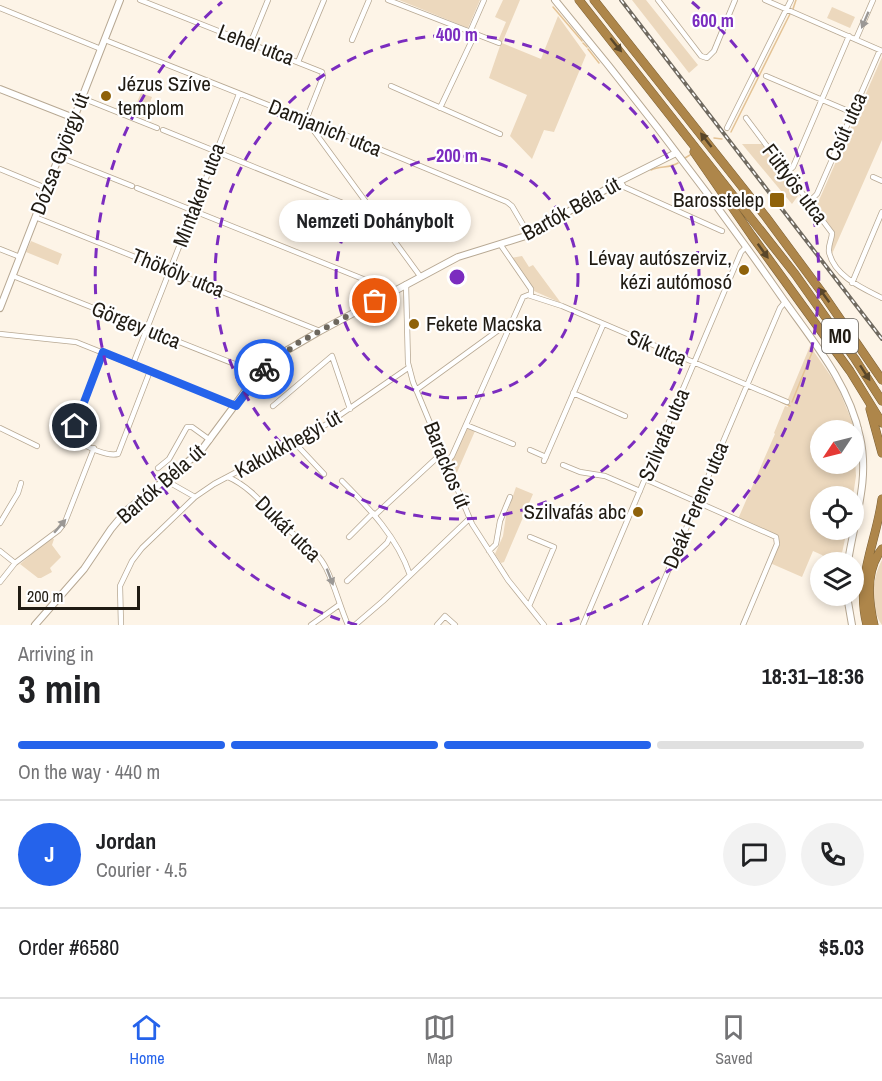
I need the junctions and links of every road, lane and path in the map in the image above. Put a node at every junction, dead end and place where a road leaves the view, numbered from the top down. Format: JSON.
{"nodes":[{"id":1,"x":120,"y":0,"type":"edge"},
{"id":2,"x":140,"y":0,"type":"edge"},
{"id":3,"x":268,"y":0,"type":"edge"},
{"id":4,"x":324,"y":0,"type":"edge"},
{"id":5,"x":369,"y":0,"type":"edge"},
{"id":6,"x":388,"y":0,"type":"edge"},
{"id":7,"x":484,"y":0,"type":"edge"},
{"id":8,"x":555,"y":0,"type":"edge"},
{"id":9,"x":579,"y":0,"type":"edge"},
{"id":10,"x":594,"y":0,"type":"edge"},
{"id":11,"x":658,"y":0,"type":"edge"},
{"id":12,"x":735,"y":0,"type":"edge"},
{"id":13,"x":765,"y":0,"type":"edge"},
{"id":14,"x":791,"y":0,"type":"edge"},
{"id":15,"x":873,"y":0,"type":"edge"},
{"id":16,"x":0,"y":8,"type":"edge"},
{"id":17,"x":788,"y":10,"type":"junction"},
{"id":18,"x":472,"y":33,"type":"junction"},
{"id":19,"x":849,"y":36,"type":"junction"},
{"id":20,"x":856,"y":39,"type":"junction"},
{"id":21,"x":105,"y":40,"type":"junction"},
{"id":22,"x":352,"y":40,"type":"dead end"},
{"id":23,"x":499,"y":43,"type":"dead end"},
{"id":24,"x":250,"y":44,"type":"junction"},
{"id":25,"x":101,"y":49,"type":"junction"},
{"id":26,"x":881,"y":50,"type":"edge"},
{"id":27,"x":298,"y":62,"type":"junction"},
{"id":28,"x":766,"y":76,"type":"dead end"},
{"id":29,"x":391,"y":86,"type":"dead end"},
{"id":30,"x":0,"y":89,"type":"edge"},
{"id":31,"x":239,"y":94,"type":"junction"},
{"id":32,"x":82,"y":98,"type":"junction"},
{"id":33,"x":822,"y":100,"type":"junction"},
{"id":34,"x":440,"y":108,"type":"junction"},
{"id":35,"x":853,"y":113,"type":"junction"},
{"id":36,"x":671,"y":115,"type":"junction"},
{"id":37,"x":74,"y":118,"type":"junction"},
{"id":38,"x":746,"y":118,"type":"dead end"},
{"id":39,"x":306,"y":120,"type":"junction"},
{"id":40,"x":157,"y":128,"type":"dead end"},
{"id":41,"x":728,"y":128,"type":"dead end"},
{"id":42,"x":163,"y":130,"type":"dead end"},
{"id":43,"x":500,"y":134,"type":"dead end"},
{"id":44,"x":216,"y":152,"type":"junction"},
{"id":45,"x":676,"y":153,"type":"junction"},
{"id":46,"x":58,"y":157,"type":"junction"},
{"id":47,"x":0,"y":169,"type":"edge"},
{"id":48,"x":787,"y":173,"type":"junction"},
{"id":49,"x":873,"y":177,"type":"dead end"},
{"id":50,"x":620,"y":181,"type":"junction"},
{"id":51,"x":882,"y":181,"type":"edge"},
{"id":52,"x":46,"y":188,"type":"junction"},
{"id":53,"x":809,"y":202,"type":"junction"},
{"id":54,"x":193,"y":211,"type":"junction"},
{"id":55,"x":882,"y":212,"type":"edge"},
{"id":56,"x":375,"y":216,"type":"junction"},
{"id":57,"x":35,"y":217,"type":"junction"},
{"id":58,"x":722,"y":231,"type":"dead end"},
{"id":59,"x":529,"y":235,"type":"junction"},
{"id":60,"x":500,"y":244,"type":"junction"},
{"id":61,"x":746,"y":247,"type":"junction"},
{"id":62,"x":0,"y":249,"type":"edge"},
{"id":63,"x":20,"y":257,"type":"junction"},
{"id":64,"x":170,"y":269,"type":"junction"},
{"id":65,"x":13,"y":276,"type":"junction"},
{"id":66,"x":420,"y":276,"type":"junction"},
{"id":67,"x":852,"y":283,"type":"junction"},
{"id":68,"x":406,"y":284,"type":"junction"},
{"id":69,"x":393,"y":291,"type":"junction"},
{"id":70,"x":528,"y":296,"type":"junction"},
{"id":71,"x":882,"y":298,"type":"edge"},
{"id":72,"x":785,"y":302,"type":"junction"},
{"id":73,"x":0,"y":308,"type":"edge"},
{"id":74,"x":513,"y":319,"type":"junction"},
{"id":75,"x":603,"y":325,"type":"junction"},
{"id":76,"x":147,"y":329,"type":"junction"},
{"id":77,"x":320,"y":331,"type":"junction"},
{"id":78,"x":0,"y":334,"type":"edge"},
{"id":79,"x":103,"y":352,"type":"junction"},
{"id":80,"x":133,"y":364,"type":"junction"},
{"id":81,"x":694,"y":364,"type":"junction"},
{"id":82,"x":408,"y":368,"type":"junction"},
{"id":83,"x":850,"y":370,"type":"junction"},
{"id":84,"x":150,"y":371,"type":"junction"},
{"id":85,"x":260,"y":374,"type":"junction"},
{"id":86,"x":882,"y":379,"type":"edge"},
{"id":87,"x":747,"y":385,"type":"junction"},
{"id":88,"x":416,"y":390,"type":"junction"},
{"id":89,"x":573,"y":393,"type":"junction"},
{"id":90,"x":882,"y":401,"type":"edge"},
{"id":91,"x":787,"y":402,"type":"dead end"},
{"id":92,"x":236,"y":406,"type":"junction"},
{"id":93,"x":273,"y":406,"type":"dead end"},
{"id":94,"x":350,"y":409,"type":"junction"},
{"id":95,"x":625,"y":416,"type":"dead end"},
{"id":96,"x":856,"y":420,"type":"edge"},
{"id":97,"x":882,"y":423,"type":"edge"},
{"id":98,"x":466,"y":425,"type":"junction"},
{"id":99,"x":0,"y":428,"type":"edge"},
{"id":100,"x":210,"y":440,"type":"junction"},
{"id":101,"x":294,"y":442,"type":"junction"},
{"id":102,"x":513,"y":444,"type":"dead end"},
{"id":103,"x":37,"y":446,"type":"dead end"},
{"id":104,"x":94,"y":448,"type":"junction"},
{"id":105,"x":530,"y":450,"type":"dead end"},
{"id":106,"x":442,"y":453,"type":"junction"},
{"id":107,"x":882,"y":453,"type":"edge"},
{"id":108,"x":446,"y":462,"type":"junction"},
{"id":109,"x":562,"y":465,"type":"dead end"},
{"id":110,"x":158,"y":468,"type":"dead end"},
{"id":111,"x":324,"y":474,"type":"dead end"},
{"id":112,"x":863,"y":474,"type":"edge"},
{"id":113,"x":228,"y":477,"type":"junction"},
{"id":114,"x":645,"y":479,"type":"junction"},
{"id":115,"x":165,"y":480,"type":"junction"},
{"id":116,"x":342,"y":481,"type":"dead end"},
{"id":117,"x":21,"y":483,"type":"dead end"},
{"id":118,"x":640,"y":491,"type":"junction"},
{"id":119,"x":195,"y":497,"type":"junction"},
{"id":120,"x":510,"y":498,"type":"dead end"},
{"id":121,"x":882,"y":499,"type":"edge"},
{"id":122,"x":698,"y":502,"type":"junction"},
{"id":123,"x":374,"y":514,"type":"junction"},
{"id":124,"x":469,"y":519,"type":"junction"},
{"id":125,"x":0,"y":523,"type":"edge"},
{"id":126,"x":349,"y":537,"type":"dead end"},
{"id":127,"x":390,"y":537,"type":"junction"},
{"id":128,"x":530,"y":537,"type":"dead end"},
{"id":129,"x":882,"y":549,"type":"edge"},
{"id":130,"x":0,"y":551,"type":"edge"},
{"id":131,"x":489,"y":551,"type":"junction"},
{"id":132,"x":850,"y":552,"type":"edge"},
{"id":133,"x":15,"y":563,"type":"junction"},
{"id":134,"x":410,"y":575,"type":"junction"},
{"id":135,"x":347,"y":581,"type":"dead end"},
{"id":136,"x":0,"y":582,"type":"edge"},
{"id":137,"x":339,"y":605,"type":"junction"},
{"id":138,"x":529,"y":606,"type":"junction"},
{"id":139,"x":849,"y":606,"type":"edge"},
{"id":140,"x":35,"y":625,"type":"edge"},
{"id":141,"x":121,"y":625,"type":"edge"},
{"id":142,"x":311,"y":625,"type":"edge"},
{"id":143,"x":348,"y":625,"type":"edge"},
{"id":144,"x":355,"y":625,"type":"edge"},
{"id":145,"x":437,"y":625,"type":"edge"},
{"id":146,"x":455,"y":625,"type":"edge"},
{"id":147,"x":544,"y":625,"type":"edge"},
{"id":148,"x":583,"y":625,"type":"edge"},
{"id":149,"x":645,"y":625,"type":"edge"},
{"id":150,"x":743,"y":625,"type":"edge"},
{"id":151,"x":852,"y":625,"type":"edge"},
{"id":152,"x":867,"y":625,"type":"edge"},
{"id":153,"x":874,"y":625,"type":"edge"}],
"edges":[{"from":1,"to":21,"type":"street","name":"Dózsa György út"},
{"from":2,"to":24,"type":"street","name":"Lehel utca"},
{"from":3,"to":24,"type":"street"},
{"from":4,"to":27,"type":"street"},
{"from":5,"to":22,"type":"street"},
{"from":6,"to":18,"type":"street"},
{"from":7,"to":18,"type":"street"},
{"from":8,"to":45,"type":"street"},
{"from":9,"to":36,"type":"highway","number":"M0","one_way":true},
{"from":86,"to":10,"type":"highway","number":"M0","one_way":true},
{"from":11,"to":12,"type":"street"},
{"from":13,"to":17,"type":"street"},
{"from":14,"to":17,"type":"street"},
{"from":15,"to":20,"type":"street","one_way":true},
{"from":16,"to":25,"type":"street"},
{"from":17,"to":19,"type":"street"},
{"from":17,"to":41,"type":"street"},
{"from":18,"to":23,"type":"street"},
{"from":18,"to":34,"type":"street"},
{"from":19,"to":20,"type":"street"},
{"from":19,"to":33,"type":"street"},
{"from":20,"to":26,"type":"street"},
{"from":21,"to":25,"type":"street","name":"Dózsa György út"},
{"from":21,"to":31,"type":"street","name":"Damjanich utca"},
{"from":24,"to":27,"type":"street","name":"Lehel utca"},
{"from":25,"to":32,"type":"street","name":"Dózsa György út"},
{"from":26,"to":35,"type":"street","name":"Csút utca"},
{"from":27,"to":39,"type":"street","name":"Lehel utca"},
{"from":28,"to":33,"type":"street"},
{"from":29,"to":34,"type":"street"},
{"from":30,"to":37,"type":"street"},
{"from":31,"to":39,"type":"street","name":"Damjanich utca"},
{"from":31,"to":44,"type":"street","name":"Mintakert utca"},
{"from":32,"to":37,"type":"street","name":"Dózsa György út"},
{"from":32,"to":40,"type":"street"},
{"from":33,"to":35,"type":"street"},
{"from":33,"to":48,"type":"street"},
{"from":34,"to":43,"type":"street"},
{"from":35,"to":53,"type":"street","name":"Csút utca"},
{"from":36,"to":83,"type":"highway","one_way":true},
{"from":36,"to":90,"type":"highway","number":"M0","one_way":true},
{"from":37,"to":46,"type":"street","name":"Dózsa György út"},
{"from":38,"to":48,"type":"street","name":"Füttyös utca"},
{"from":39,"to":56,"type":"street"},
{"from":39,"to":59,"type":"street","name":"Damjanich utca"},
{"from":42,"to":44,"type":"street"},
{"from":44,"to":54,"type":"street","name":"Mintakert utca"},
{"from":44,"to":56,"type":"street"},
{"from":45,"to":50,"type":"street","name":"Bartók Béla út"},
{"from":45,"to":61,"type":"street"},
{"from":46,"to":52,"type":"street","name":"Dózsa György út"},
{"from":46,"to":54,"type":"street"},
{"from":47,"to":52,"type":"street"},
{"from":48,"to":53,"type":"street","name":"Füttyös utca"},
{"from":49,"to":51,"type":"street"},
{"from":50,"to":58,"type":"street"},
{"from":50,"to":59,"type":"street","name":"Bartók Béla út"},
{"from":52,"to":57,"type":"street","name":"Dózsa György út"},
{"from":53,"to":67,"type":"street","name":"Füttyös utca"},
{"from":54,"to":64,"type":"street","name":"Mintakert utca"},
{"from":54,"to":69,"type":"street"},
{"from":55,"to":67,"type":"street"},
{"from":56,"to":66,"type":"street"},
{"from":57,"to":63,"type":"street","name":"Dózsa György út"},
{"from":57,"to":64,"type":"street","name":"Thököly utca"},
{"from":59,"to":60,"type":"street","name":"Bartók Béla út"},
{"from":60,"to":66,"type":"street","name":"Bartók Béla út"},
{"from":60,"to":70,"type":"street"},
{"from":61,"to":72,"type":"street"},
{"from":61,"to":81,"type":"street","name":"Szilvafa utca"},
{"from":62,"to":63,"type":"street"},
{"from":63,"to":65,"type":"street","name":"Dózsa György út"},
{"from":64,"to":76,"type":"street","name":"Mintakert utca"},
{"from":64,"to":77,"type":"street","name":"Thököly utca"},
{"from":65,"to":73,"type":"street","name":"Dózsa György út"},
{"from":65,"to":76,"type":"street","name":"Görgey utca"},
{"from":66,"to":68,"type":"street","name":"Bartók Béla út"},
{"from":67,"to":71,"type":"street"},
{"from":68,"to":69,"type":"street","name":"Bartók Béla út"},
{"from":68,"to":82,"type":"street","name":"Barackos út"},
{"from":69,"to":77,"type":"street","name":"Bartók Béla út"},
{"from":70,"to":74,"type":"street"},
{"from":70,"to":75,"type":"street","name":"Sík utca"},
{"from":72,"to":87,"type":"street","name":"Deák Ferenc utca"},
{"from":72,"to":96,"type":"street"},
{"from":74,"to":88,"type":"street"},
{"from":74,"to":98,"type":"street"},
{"from":75,"to":81,"type":"street","name":"Sík utca"},
{"from":75,"to":89,"type":"street"},
{"from":76,"to":80,"type":"street","name":"Mintakert utca"},
{"from":76,"to":85,"type":"street","name":"Görgey utca"},
{"from":77,"to":85,"type":"street","name":"Bartók Béla út"},
{"from":78,"to":79,"type":"street"},
{"from":79,"to":80,"type":"street"},
{"from":79,"to":104,"type":"street"},
{"from":80,"to":84,"type":"street"},
{"from":81,"to":87,"type":"street","name":"Sík utca"},
{"from":81,"to":114,"type":"street","name":"Szilvafa utca"},
{"from":82,"to":88,"type":"street","name":"Barackos út"},
{"from":82,"to":94,"type":"street","name":"Kakukkhegyi út"},
{"from":83,"to":97,"type":"highway"},
{"from":83,"to":107,"type":"highway"},
{"from":84,"to":92,"type":"street"},
{"from":84,"to":104,"type":"street"},
{"from":85,"to":92,"type":"street","name":"Bartók Béla út"},
{"from":87,"to":91,"type":"street","name":"Sík utca"},
{"from":87,"to":122,"type":"street","name":"Deák Ferenc utca"},
{"from":88,"to":106,"type":"street","name":"Barackos út"},
{"from":89,"to":95,"type":"street"},
{"from":89,"to":105,"type":"street"},
{"from":92,"to":100,"type":"street","name":"Bartók Béla út"},
{"from":93,"to":94,"type":"street"},
{"from":94,"to":101,"type":"street","name":"Kakukkhegyi út"},
{"from":98,"to":102,"type":"street"},
{"from":98,"to":108,"type":"street"},
{"from":99,"to":103,"type":"street"},
{"from":100,"to":110,"type":"street"},
{"from":100,"to":115,"type":"street","name":"Bartók Béla út"},
{"from":101,"to":111,"type":"street"},
{"from":101,"to":113,"type":"street","name":"Kakukkhegyi út"},
{"from":133,"to":104,"type":"street","one_way":true},
{"from":106,"to":108,"type":"street","name":"Barackos út"},
{"from":106,"to":123,"type":"street"},
{"from":108,"to":124,"type":"street","name":"Barackos út"},
{"from":109,"to":118,"type":"street"},
{"from":112,"to":132,"type":"street"},
{"from":113,"to":119,"type":"street","name":"Kakukkhegyi út"},
{"from":113,"to":137,"type":"street","name":"Dukát utca","one_way":true},
{"from":114,"to":118,"type":"street","name":"Szilvafa utca"},
{"from":114,"to":122,"type":"street"},
{"from":115,"to":119,"type":"street"},
{"from":115,"to":140,"type":"street","name":"Bartók Béla út"},
{"from":116,"to":123,"type":"street"},
{"from":117,"to":125,"type":"street"},
{"from":118,"to":148,"type":"street","name":"Szilvafa utca"},
{"from":119,"to":141,"type":"street","name":"Kakukkhegyi út"},
{"from":120,"to":131,"type":"street"},
{"from":121,"to":152,"type":"highway"},
{"from":122,"to":149,"type":"street","name":"Deák Ferenc utca"},
{"from":122,"to":150,"type":"street"},
{"from":123,"to":126,"type":"street"},
{"from":123,"to":127,"type":"street"},
{"from":124,"to":131,"type":"street","name":"Barackos út"},
{"from":124,"to":134,"type":"street"},
{"from":127,"to":134,"type":"street"},
{"from":127,"to":135,"type":"street"},
{"from":128,"to":138,"type":"street"},
{"from":129,"to":153,"type":"highway"},
{"from":130,"to":133,"type":"street"},
{"from":131,"to":138,"type":"street","name":"Barackos út"},
{"from":133,"to":136,"type":"street"},
{"from":134,"to":144,"type":"street"},
{"from":137,"to":142,"type":"street"},
{"from":137,"to":143,"type":"street","name":"Dukát utca"},
{"from":138,"to":147,"type":"street","name":"Barackos út"},
{"from":139,"to":151,"type":"street"},
{"from":145,"to":146,"type":"street"}]}
